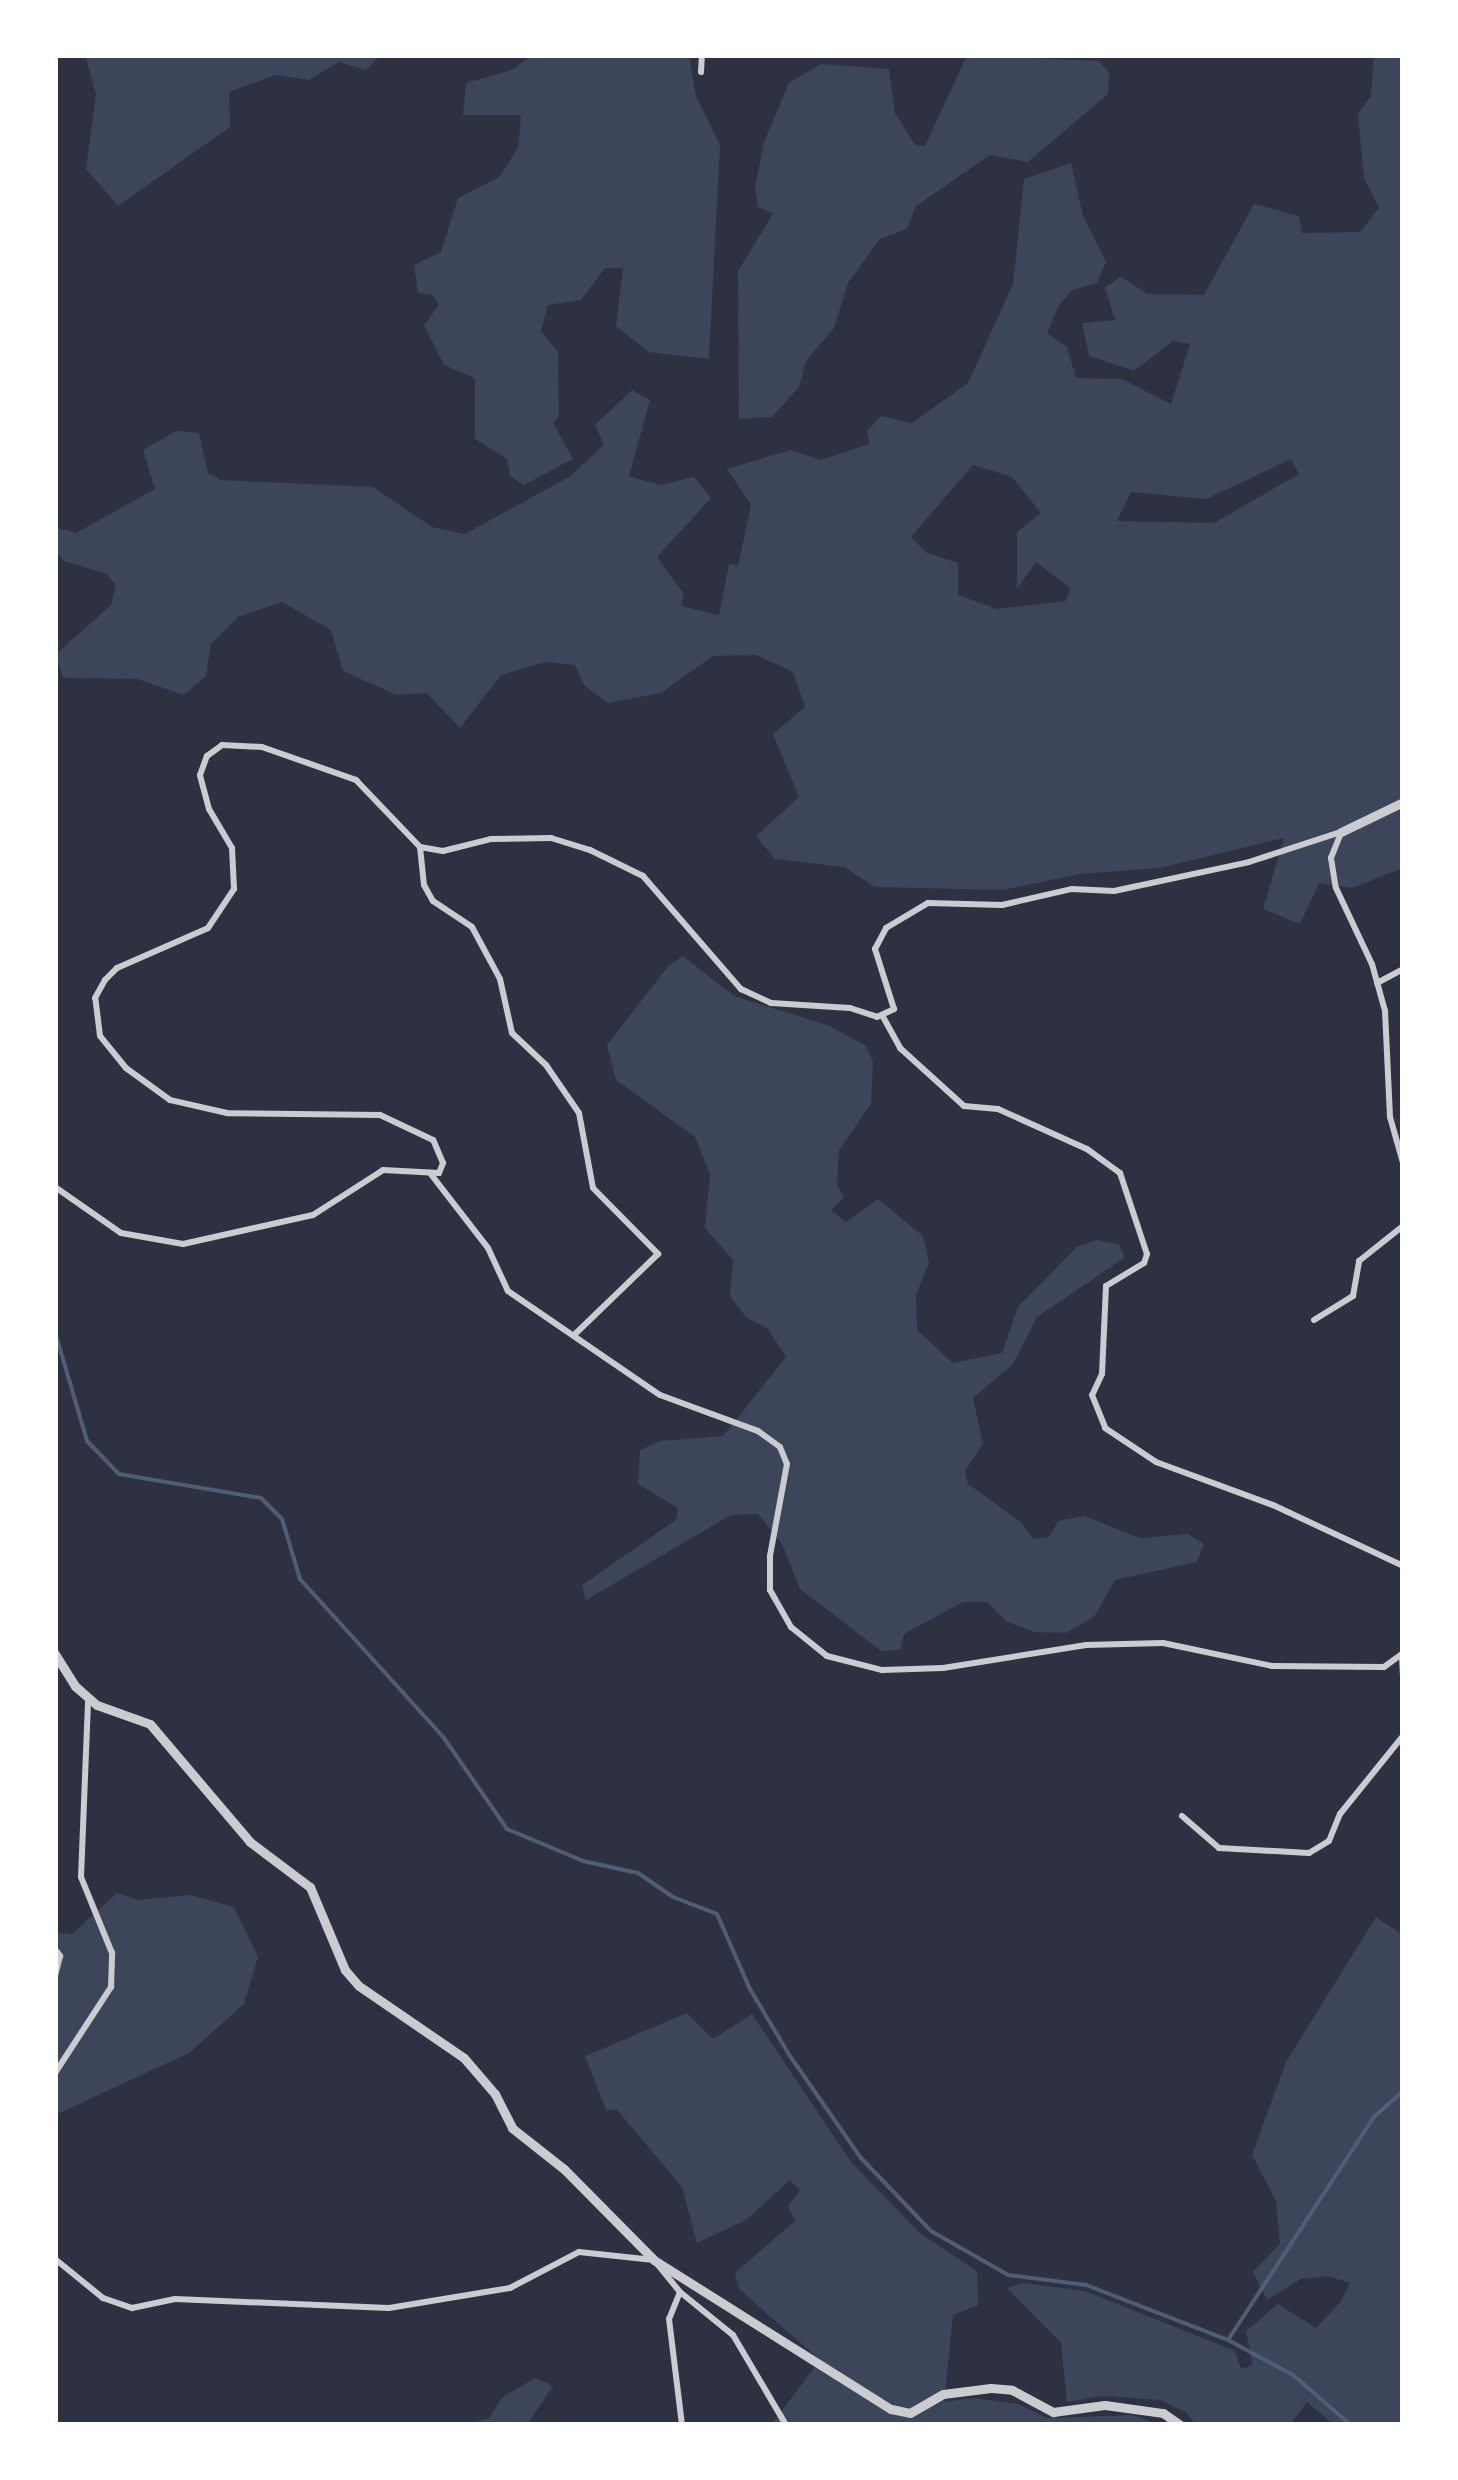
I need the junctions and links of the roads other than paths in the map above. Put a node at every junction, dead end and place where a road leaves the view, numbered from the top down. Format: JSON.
{"nodes":[{"id":1,"x":702,"y":55,"type":"edge"},
{"id":2,"x":701,"y":72,"type":"dead end"},
{"id":3,"x":1403,"y":802,"type":"edge"},
{"id":4,"x":1341,"y":832,"type":"junction"},
{"id":5,"x":420,"y":847,"type":"junction"},
{"id":6,"x":1403,"y":969,"type":"edge"},
{"id":7,"x":1378,"y":983,"type":"junction"},
{"id":8,"x":882,"y":1015,"type":"junction"},
{"id":9,"x":1403,"y":1163,"type":"edge"},
{"id":10,"x":430,"y":1174,"type":"junction"},
{"id":11,"x":55,"y":1186,"type":"edge"},
{"id":12,"x":1403,"y":1226,"type":"edge"},
{"id":13,"x":1314,"y":1320,"type":"dead end"},
{"id":14,"x":574,"y":1335,"type":"junction"},
{"id":15,"x":1403,"y":1566,"type":"edge"},
{"id":16,"x":55,"y":1654,"type":"edge"},
{"id":17,"x":1402,"y":1655,"type":"edge"},
{"id":18,"x":1403,"y":1676,"type":"edge"},
{"id":19,"x":88,"y":1698,"type":"junction"},
{"id":20,"x":1403,"y":1736,"type":"edge"},
{"id":21,"x":1182,"y":1816,"type":"dead end"},
{"id":22,"x":55,"y":1949,"type":"edge"},
{"id":23,"x":55,"y":1976,"type":"edge"},
{"id":24,"x":55,"y":2073,"type":"edge"},
{"id":25,"x":55,"y":2260,"type":"edge"},
{"id":26,"x":654,"y":2260,"type":"junction"},
{"id":27,"x":680,"y":2292,"type":"junction"},
{"id":28,"x":682,"y":2425,"type":"edge"},
{"id":29,"x":786,"y":2425,"type":"edge"},
{"id":30,"x":1180,"y":2425,"type":"edge"}],
"edges":[{"from":1,"to":2,"type":"street"},
{"from":3,"to":4,"type":"street"},
{"from":4,"to":7,"type":"street"},
{"from":4,"to":8,"type":"street"},
{"from":5,"to":8,"type":"street"},
{"from":5,"to":10,"type":"street"},
{"from":5,"to":14,"type":"street"},
{"from":6,"to":7,"type":"street"},
{"from":7,"to":9,"type":"street"},
{"from":8,"to":15,"type":"street"},
{"from":10,"to":11,"type":"street"},
{"from":10,"to":14,"type":"street"},
{"from":12,"to":13,"type":"street"},
{"from":14,"to":17,"type":"street"},
{"from":16,"to":19,"type":"street"},
{"from":17,"to":18,"type":"street"},
{"from":19,"to":24,"type":"street"},
{"from":19,"to":26,"type":"street"},
{"from":20,"to":21,"type":"street"},
{"from":22,"to":23,"type":"street"},
{"from":25,"to":26,"type":"street"},
{"from":26,"to":27,"type":"street"},
{"from":26,"to":30,"type":"street"},
{"from":27,"to":28,"type":"street"},
{"from":27,"to":29,"type":"street"}]}
